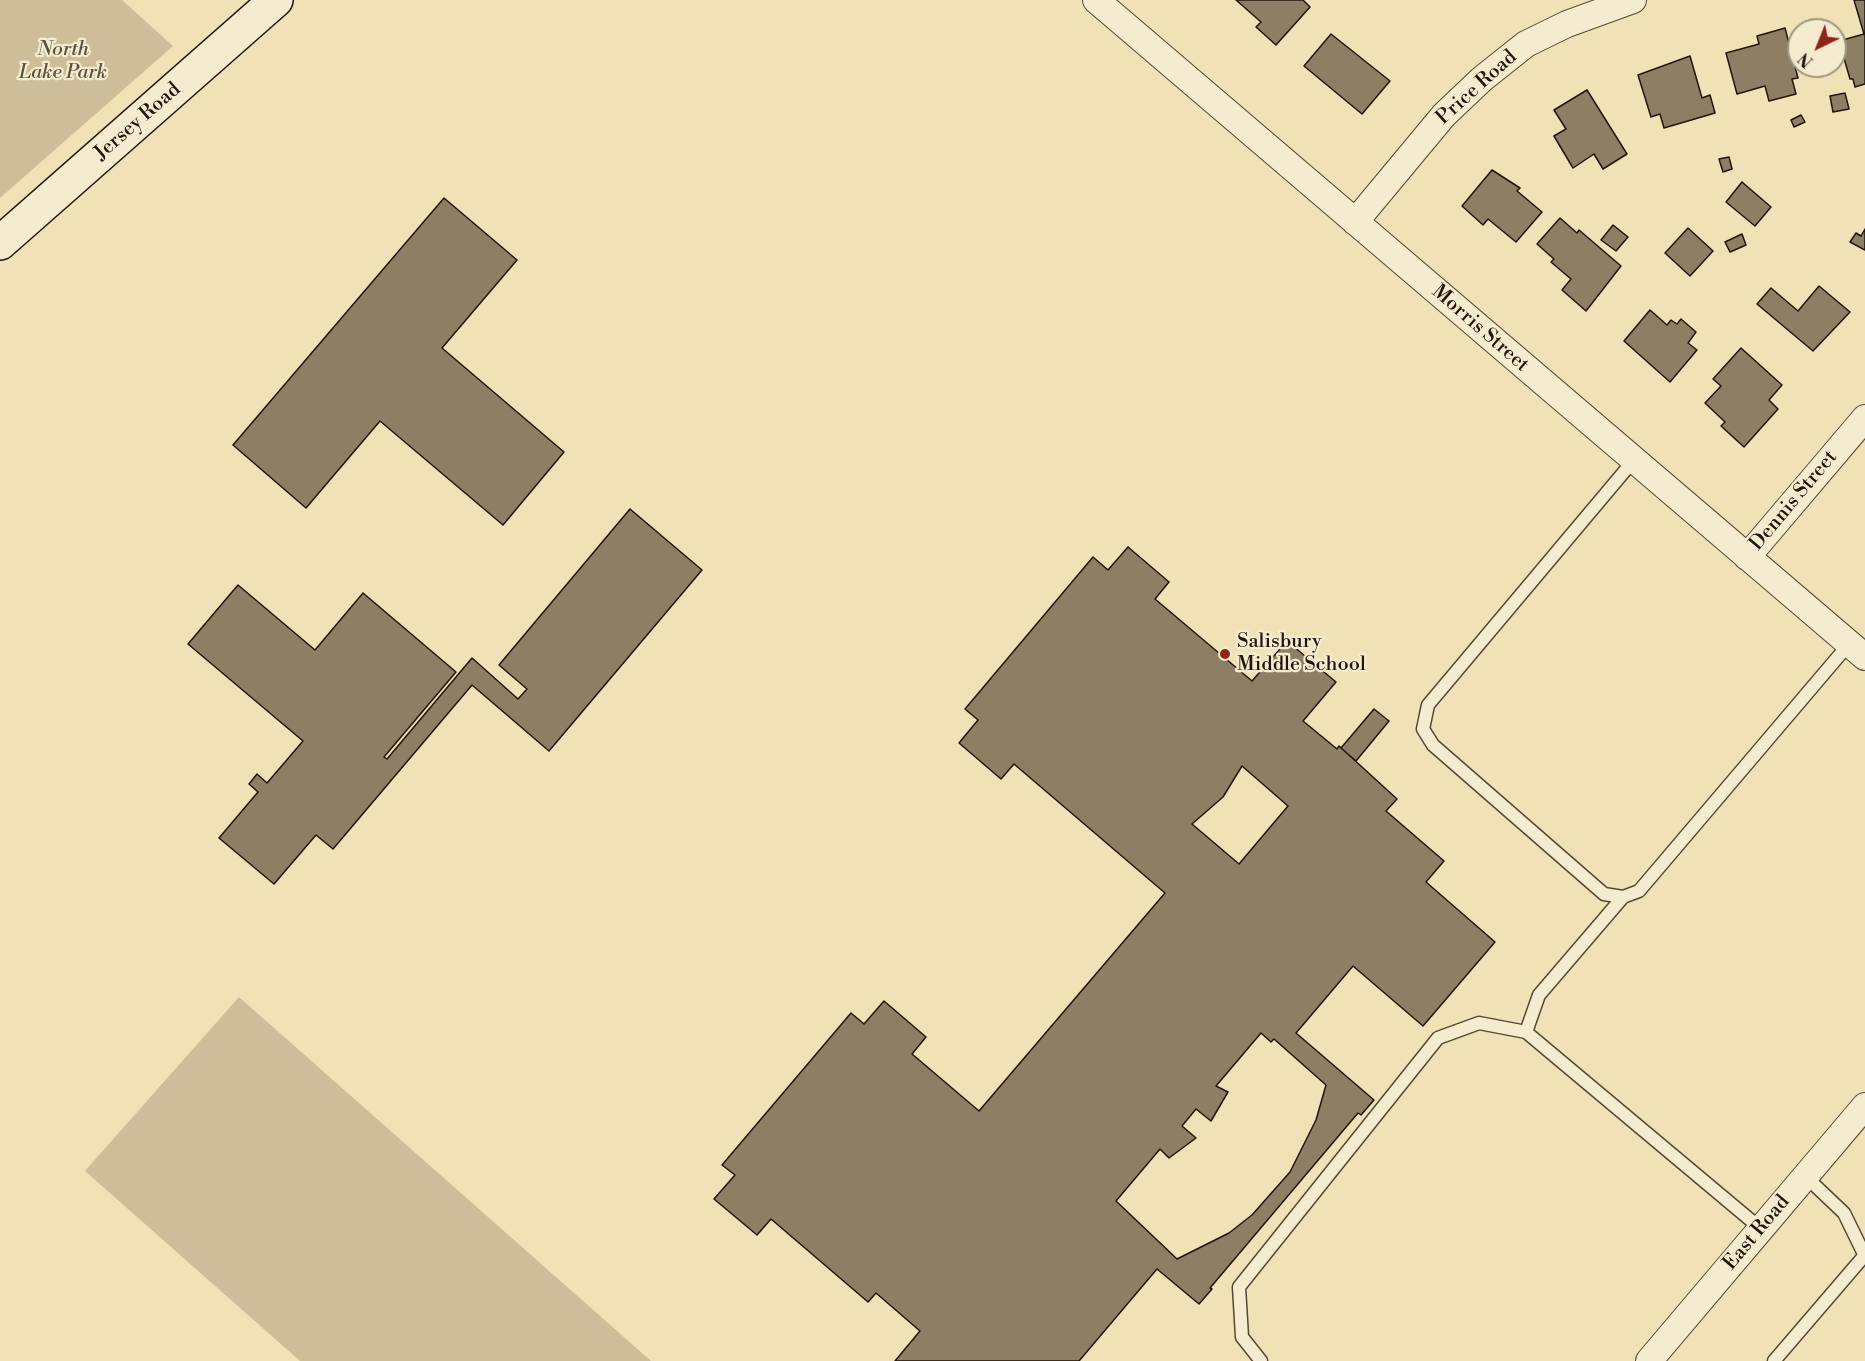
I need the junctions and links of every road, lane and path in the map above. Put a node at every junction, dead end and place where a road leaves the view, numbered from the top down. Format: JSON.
{"nodes":[{"id":1,"x":276,"y":0,"type":"edge"},
{"id":2,"x":1096,"y":0,"type":"edge"},
{"id":3,"x":1633,"y":0,"type":"edge"},
{"id":4,"x":1355,"y":222,"type":"junction"},
{"id":5,"x":0,"y":243,"type":"edge"},
{"id":6,"x":1865,"y":418,"type":"edge"},
{"id":7,"x":1634,"y":460,"type":"junction"},
{"id":8,"x":1747,"y":557,"type":"junction"},
{"id":9,"x":1857,"y":651,"type":"edge"},
{"id":10,"x":1623,"y":897,"type":"junction"},
{"id":11,"x":1526,"y":1032,"type":"junction"},
{"id":12,"x":1865,"y":1106,"type":"edge"},
{"id":13,"x":1805,"y":1176,"type":"junction"},
{"id":14,"x":1760,"y":1228,"type":"junction"},
{"id":15,"x":1864,"y":1254,"type":"edge"},
{"id":16,"x":1261,"y":1361,"type":"edge"},
{"id":17,"x":1650,"y":1361,"type":"edge"},
{"id":18,"x":1774,"y":1361,"type":"edge"}],
"edges":[{"from":1,"to":5,"type":"street","name":"Jersey Road"},
{"from":2,"to":4,"type":"street","name":"Morris Street"},
{"from":3,"to":4,"type":"street","name":"Price Road"},
{"from":4,"to":7,"type":"street","name":"Morris Street"},
{"from":6,"to":8,"type":"street","name":"Dennis Street"},
{"from":7,"to":8,"type":"street","name":"Morris Street"},
{"from":7,"to":10,"type":"lane"},
{"from":8,"to":9,"type":"street","name":"Morris Street"},
{"from":9,"to":10,"type":"lane"},
{"from":10,"to":11,"type":"lane"},
{"from":11,"to":14,"type":"lane"},
{"from":11,"to":16,"type":"lane"},
{"from":12,"to":13,"type":"street","name":"East Road"},
{"from":13,"to":14,"type":"street","name":"East Road"},
{"from":13,"to":15,"type":"lane"},
{"from":14,"to":17,"type":"street","name":"East Road"},
{"from":15,"to":18,"type":"lane"}]}
